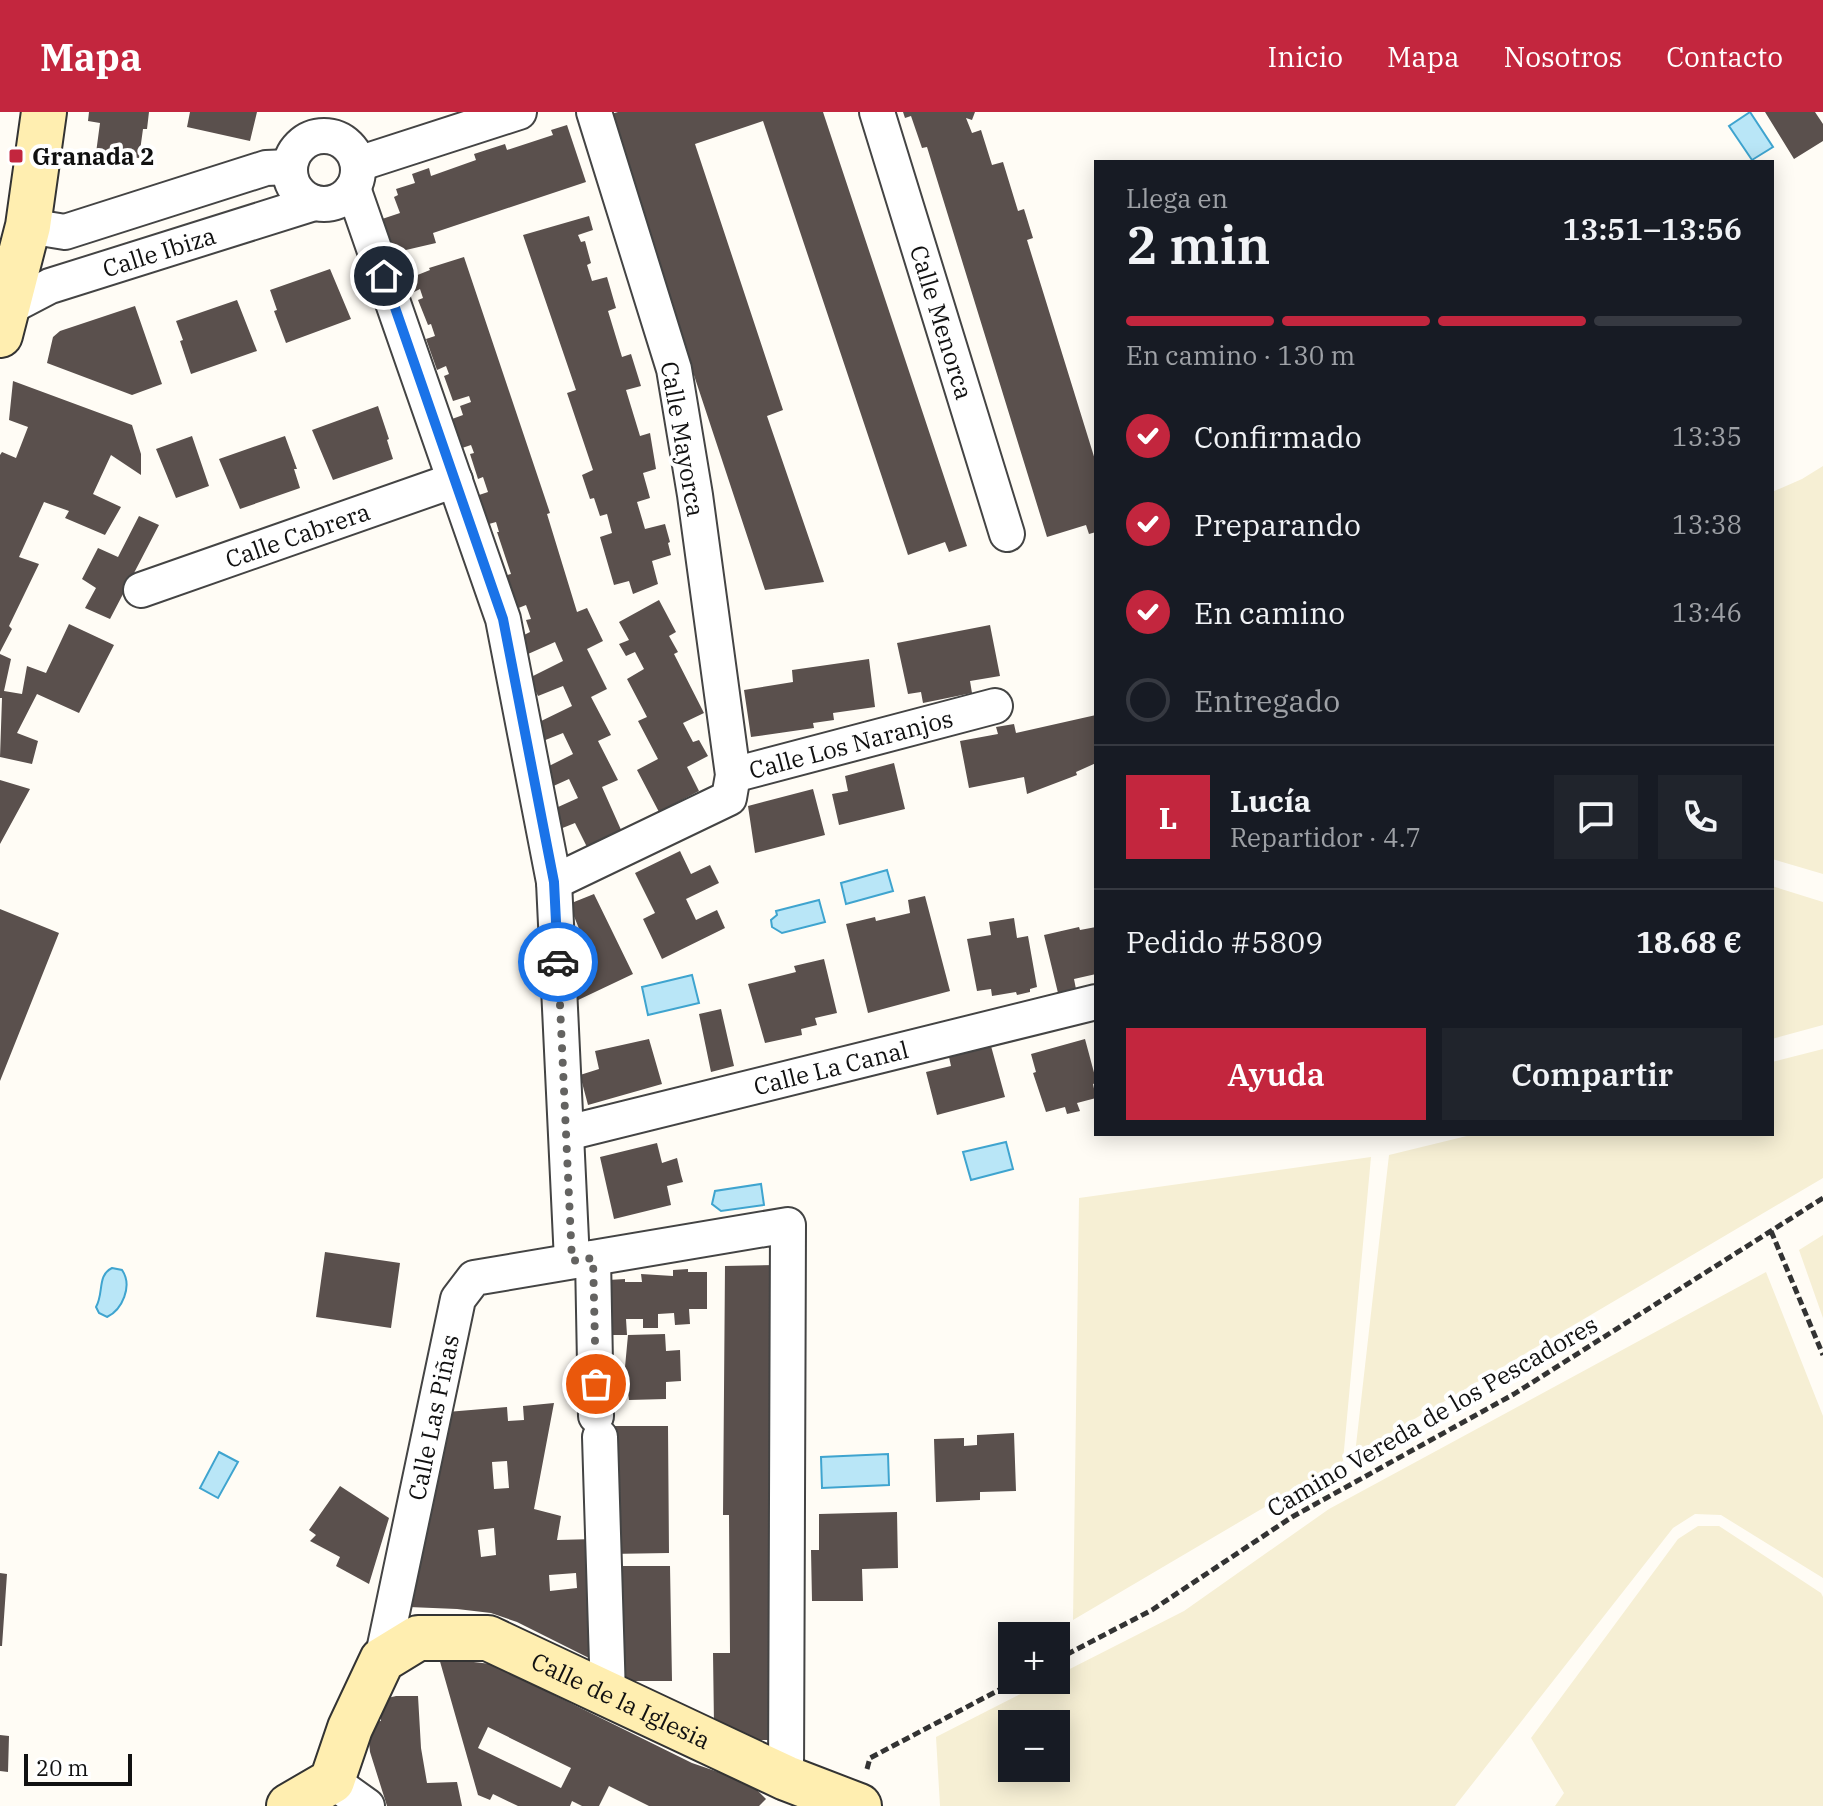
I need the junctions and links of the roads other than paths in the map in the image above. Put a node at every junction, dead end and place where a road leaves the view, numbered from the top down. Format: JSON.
{"nodes":[{"id":1,"x":44,"y":112,"type":"edge"},
{"id":2,"x":519,"y":112,"type":"edge"},
{"id":3,"x":594,"y":112,"type":"edge"},
{"id":4,"x":877,"y":112,"type":"edge"},
{"id":5,"x":328,"y":124,"type":"edge"},
{"id":6,"x":290,"y":167,"type":"junction"},
{"id":7,"x":356,"y":176,"type":"junction"},
{"id":8,"x":314,"y":203,"type":"junction"},
{"id":9,"x":15,"y":249,"type":"edge"},
{"id":10,"x":3,"y":322,"type":"edge"},
{"id":11,"x":455,"y":480,"type":"junction"},
{"id":12,"x":1007,"y":534,"type":"dead end"},
{"id":13,"x":141,"y":590,"type":"dead end"},
{"id":14,"x":995,"y":706,"type":"dead end"},
{"id":15,"x":733,"y":775,"type":"junction"},
{"id":16,"x":554,"y":882,"type":"junction"},
{"id":17,"x":1094,"y":1002,"type":"edge"},
{"id":18,"x":567,"y":1133,"type":"junction"},
{"id":19,"x":583,"y":1260,"type":"junction"},
{"id":20,"x":382,"y":1660,"type":"junction"},
{"id":21,"x":608,"y":1695,"type":"junction"},
{"id":22,"x":786,"y":1778,"type":"junction"},
{"id":23,"x":332,"y":1781,"type":"junction"},
{"id":24,"x":862,"y":1794,"type":"edge"},
{"id":25,"x":289,"y":1806,"type":"edge"},
{"id":26,"x":367,"y":1806,"type":"edge"}],
"edges":[{"from":1,"to":9,"type":"street"},
{"from":2,"to":7,"type":"street"},
{"from":3,"to":15,"type":"street","name":"Calle Mayorca"},
{"from":4,"to":12,"type":"street","name":"Calle Menorca"},
{"from":5,"to":6,"type":"street"},
{"from":5,"to":7,"type":"street"},
{"from":6,"to":8,"type":"street"},
{"from":6,"to":9,"type":"street","name":"Calle Ibiza"},
{"from":7,"to":8,"type":"street"},
{"from":7,"to":11,"type":"street"},
{"from":8,"to":10,"type":"street","name":"Calle Ibiza"},
{"from":9,"to":10,"type":"street"},
{"from":11,"to":13,"type":"street","name":"Calle Cabrera"},
{"from":11,"to":16,"type":"street"},
{"from":14,"to":15,"type":"street","name":"Calle Los Naranjos"},
{"from":15,"to":16,"type":"street","name":"Calle Los Naranjos"},
{"from":16,"to":18,"type":"street"},
{"from":17,"to":18,"type":"street","name":"Calle La Canal"},
{"from":18,"to":19,"type":"street"},
{"from":19,"to":20,"type":"street","name":"Calle Las Piñas"},
{"from":19,"to":21,"type":"street"},
{"from":19,"to":22,"type":"street","name":"Calle Las Piñas"},
{"from":20,"to":21,"type":"street","name":"Calle de la Iglesia"},
{"from":20,"to":23,"type":"street"},
{"from":21,"to":22,"type":"street","name":"Calle de la Iglesia"},
{"from":22,"to":24,"type":"street","name":"Calle de la Iglesia"},
{"from":23,"to":25,"type":"street"},
{"from":23,"to":26,"type":"street"}]}
